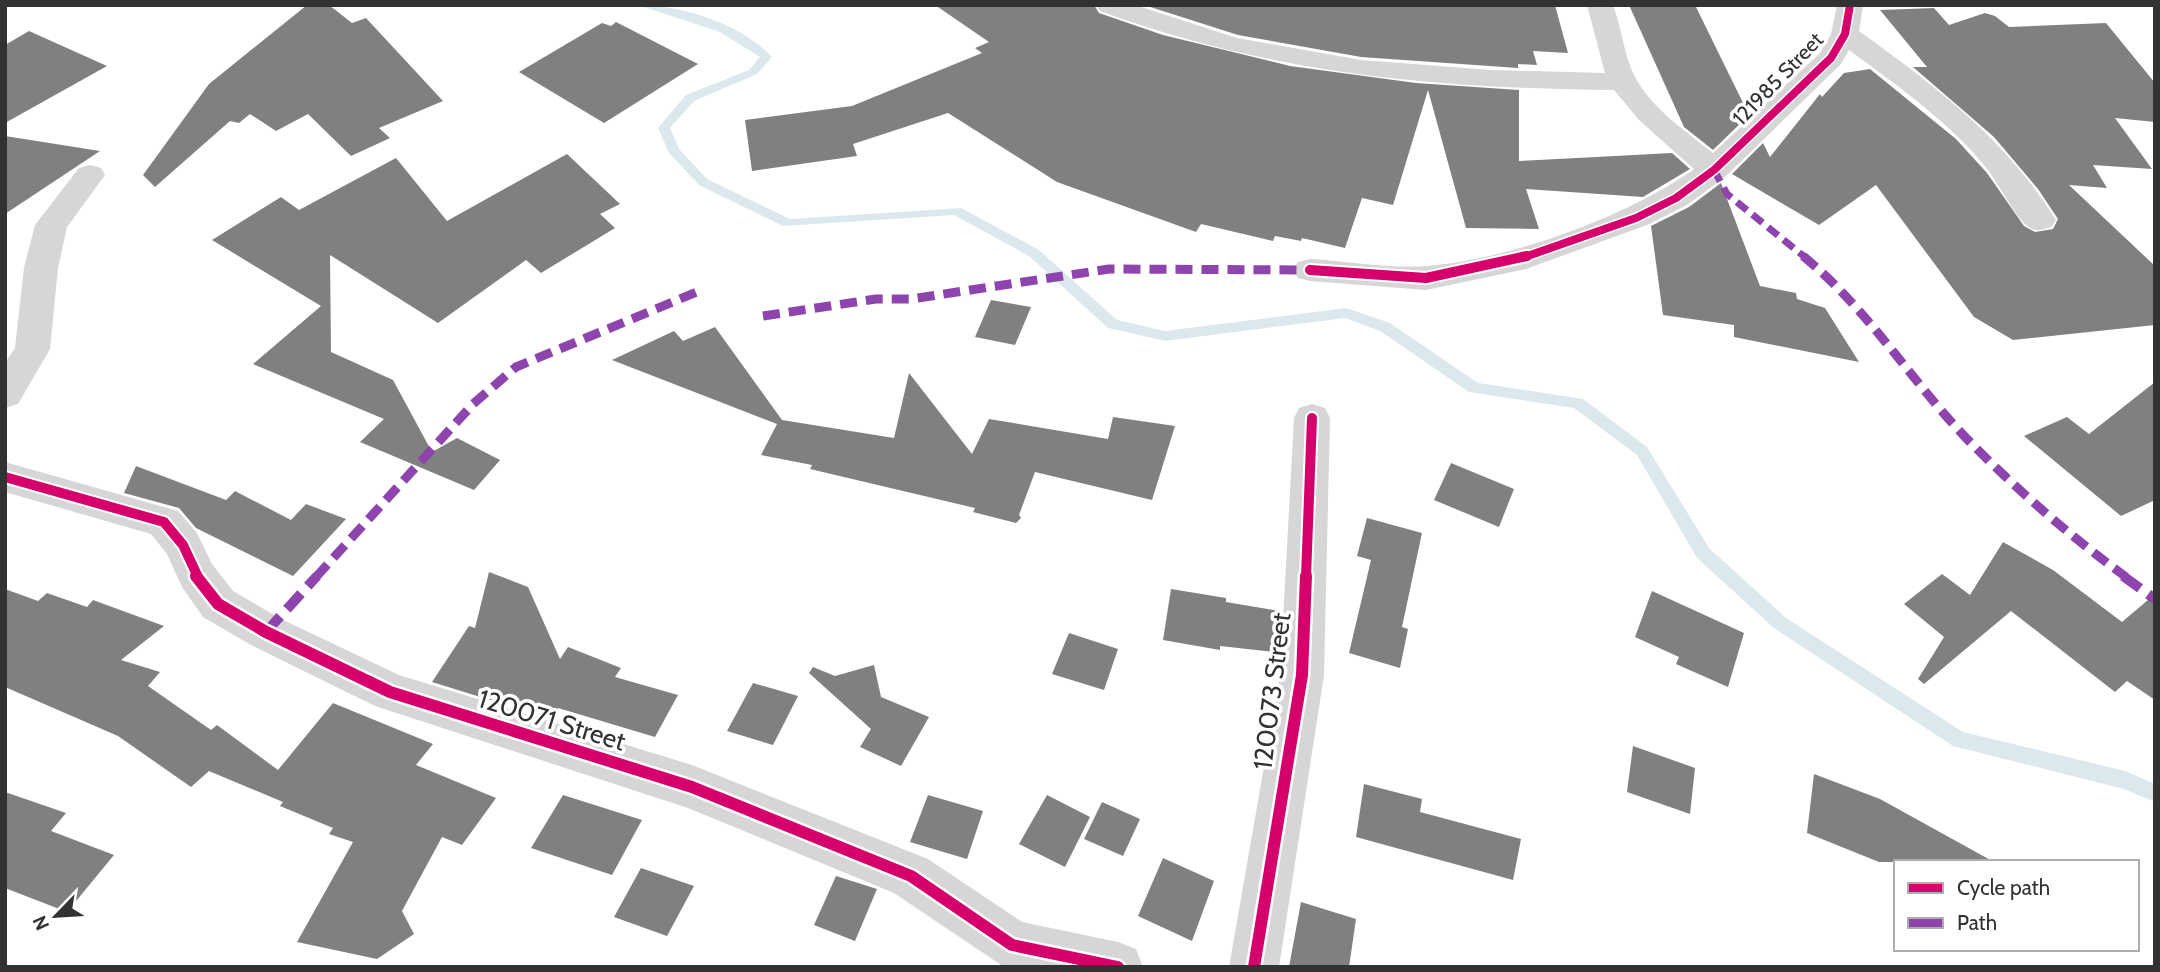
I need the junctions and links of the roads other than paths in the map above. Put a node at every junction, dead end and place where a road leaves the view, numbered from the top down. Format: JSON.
{"nodes":[{"id":1,"x":1109,"y":5,"type":"edge"},
{"id":2,"x":1600,"y":5,"type":"edge"},
{"id":3,"x":1850,"y":5,"type":"edge"},
{"id":4,"x":1845,"y":34,"type":"junction"},
{"id":5,"x":1622,"y":82,"type":"junction"},
{"id":6,"x":1714,"y":170,"type":"junction"},
{"id":7,"x":90,"y":175,"type":"dead end"},
{"id":8,"x":2040,"y":220,"type":"dead end"},
{"id":9,"x":1310,"y":270,"type":"dead end"},
{"id":10,"x":5,"y":394,"type":"edge"},
{"id":11,"x":1312,"y":418,"type":"dead end"},
{"id":12,"x":5,"y":477,"type":"edge"},
{"id":13,"x":1118,"y":967,"type":"edge"},
{"id":14,"x":1254,"y":967,"type":"edge"}],
"edges":[{"from":1,"to":5,"type":"street"},
{"from":2,"to":5,"type":"street"},
{"from":3,"to":4,"type":"street","name":"121985 Street"},
{"from":4,"to":6,"type":"street","name":"121985 Street"},
{"from":4,"to":8,"type":"street"},
{"from":5,"to":6,"type":"street"},
{"from":6,"to":9,"type":"street","name":"121985 Street"},
{"from":7,"to":10,"type":"street"},
{"from":11,"to":14,"type":"street","name":"120073 Street"},
{"from":12,"to":13,"type":"street","name":"120071 Street"}]}
